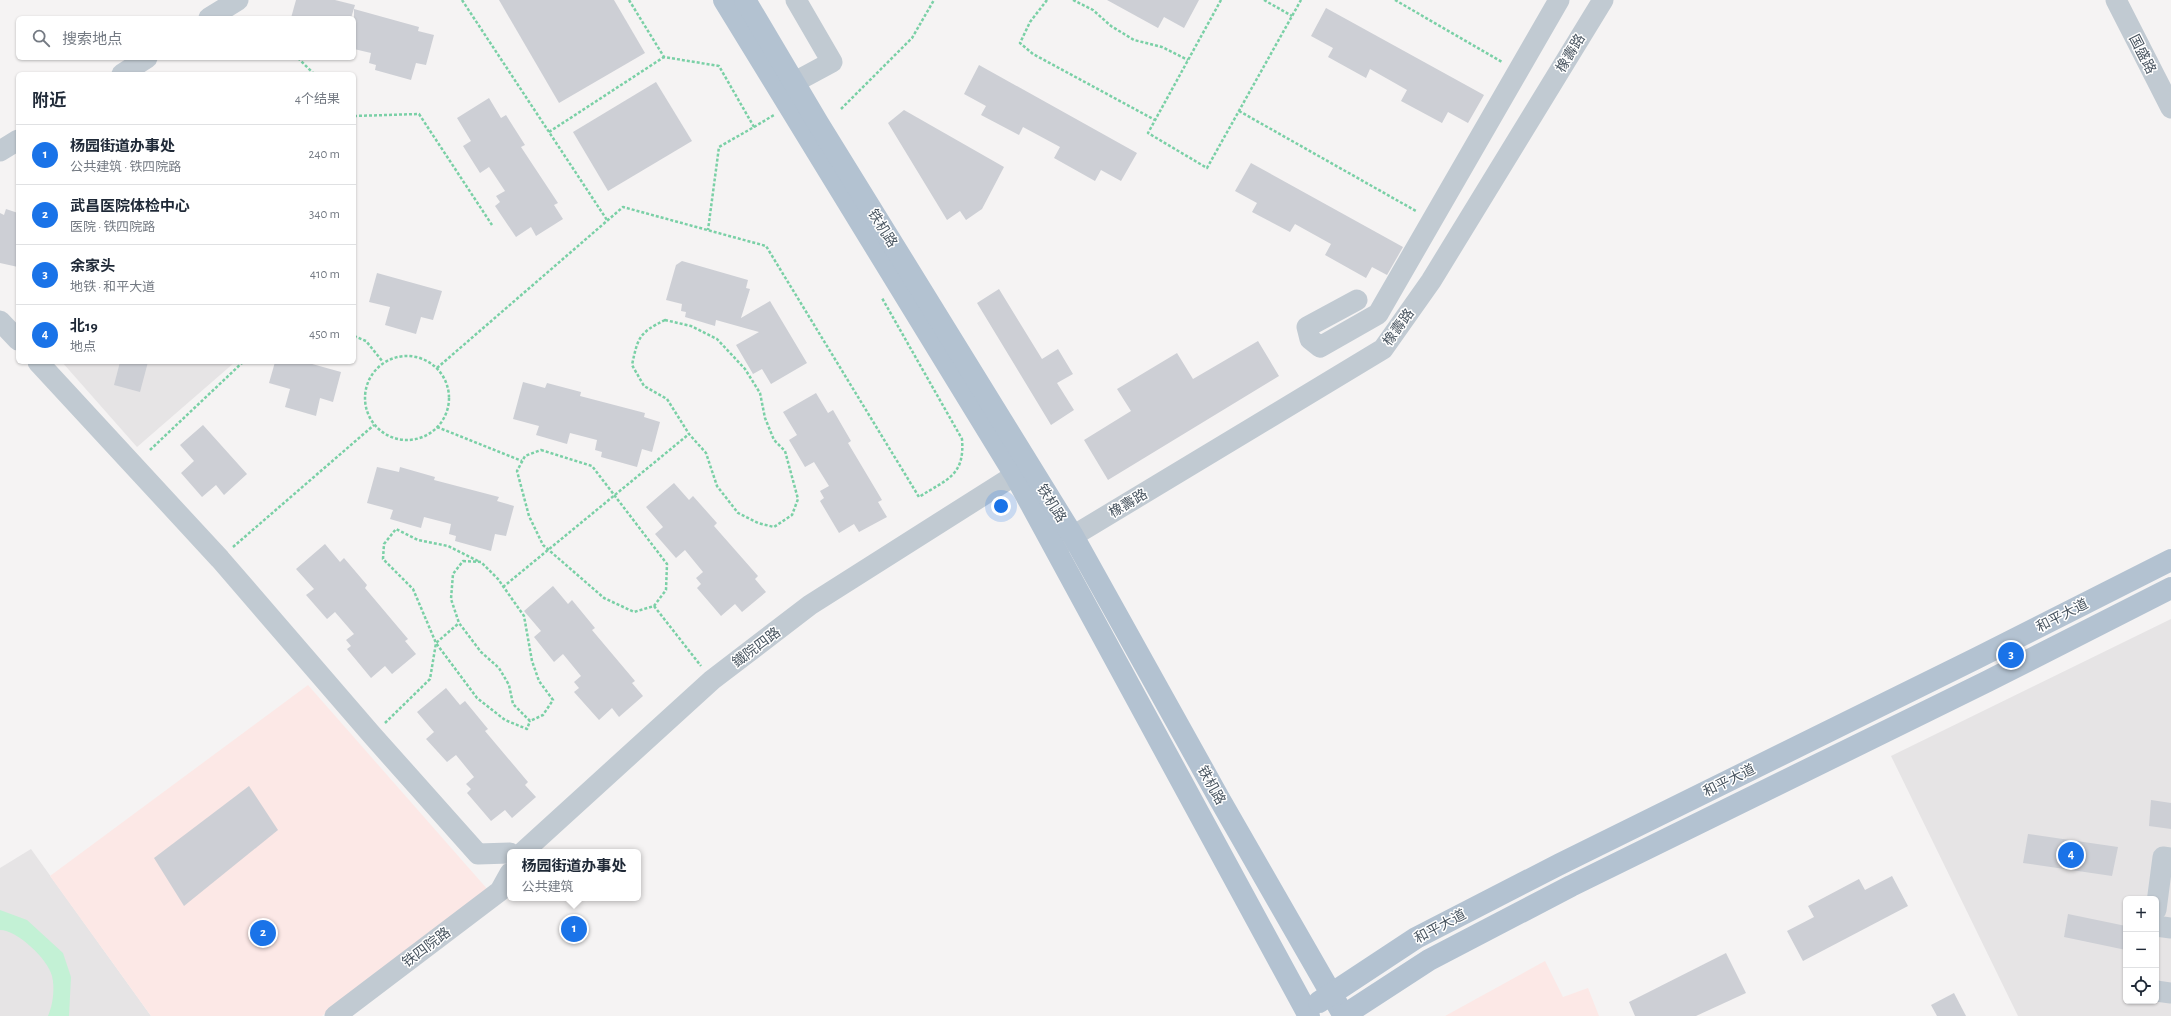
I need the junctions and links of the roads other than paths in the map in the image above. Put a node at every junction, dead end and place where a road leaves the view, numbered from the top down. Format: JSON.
{"nodes":[{"id":1,"x":238,"y":0,"type":"edge"},
{"id":2,"x":724,"y":0,"type":"edge"},
{"id":3,"x":745,"y":0,"type":"edge"},
{"id":4,"x":796,"y":0,"type":"edge"},
{"id":5,"x":1559,"y":0,"type":"edge"},
{"id":6,"x":1603,"y":0,"type":"edge"},
{"id":7,"x":2116,"y":0,"type":"edge"},
{"id":8,"x":213,"y":16,"type":"edge"},
{"id":9,"x":144,"y":60,"type":"edge"},
{"id":10,"x":125,"y":72,"type":"edge"},
{"id":11,"x":788,"y":87,"type":"junction"},
{"id":12,"x":2171,"y":108,"type":"edge"},
{"id":13,"x":16,"y":141,"type":"edge"},
{"id":14,"x":0,"y":152,"type":"edge"},
{"id":15,"x":1357,"y":300,"type":"dead end"},
{"id":16,"x":0,"y":321,"type":"edge"},
{"id":17,"x":16,"y":338,"type":"edge"},
{"id":18,"x":40,"y":364,"type":"edge"},
{"id":19,"x":1015,"y":475,"type":"junction"},
{"id":20,"x":1064,"y":542,"type":"junction"},
{"id":21,"x":2171,"y":560,"type":"edge"},
{"id":22,"x":2171,"y":588,"type":"edge"},
{"id":23,"x":526,"y":849,"type":"edge"},
{"id":24,"x":507,"y":853,"type":"edge"},
{"id":25,"x":2171,"y":858,"type":"edge"},
{"id":26,"x":507,"y":878,"type":"edge"},
{"id":27,"x":2158,"y":896,"type":"edge"},
{"id":28,"x":2159,"y":926,"type":"edge"},
{"id":29,"x":2171,"y":928,"type":"edge"},
{"id":30,"x":2159,"y":991,"type":"edge"},
{"id":31,"x":1331,"y":993,"type":"junction"},
{"id":32,"x":2171,"y":993,"type":"edge"},
{"id":33,"x":1304,"y":1014,"type":"edge"},
{"id":34,"x":335,"y":1016,"type":"edge"},
{"id":35,"x":1344,"y":1016,"type":"edge"}],
"edges":[{"from":1,"to":8,"type":"street"},
{"from":2,"to":11,"type":"main road","name":"铁机路"},
{"from":3,"to":11,"type":"main road","name":"铁机路"},
{"from":4,"to":11,"type":"street"},
{"from":5,"to":15,"type":"street"},
{"from":6,"to":20,"type":"street","name":"橡壽路"},
{"from":7,"to":12,"type":"street","name":"国盛路"},
{"from":9,"to":10,"type":"street"},
{"from":11,"to":19,"type":"main road","name":"铁机路"},
{"from":11,"to":20,"type":"main road","name":"铁机路"},
{"from":13,"to":14,"type":"street"},
{"from":16,"to":17,"type":"street"},
{"from":18,"to":24,"type":"street"},
{"from":19,"to":20,"type":"main road","name":"铁机路"},
{"from":19,"to":23,"type":"street","name":"鐵院四路"},
{"from":20,"to":31,"type":"main road","name":"铁机路"},
{"from":20,"to":33,"type":"main road","name":"铁机路"},
{"from":21,"to":31,"type":"main road","name":"和平大道"},
{"from":22,"to":35,"type":"main road","name":"和平大道"},
{"from":25,"to":27,"type":"street"},
{"from":26,"to":34,"type":"street","name":"铁四院路"},
{"from":28,"to":29,"type":"street"},
{"from":30,"to":32,"type":"street"},
{"from":31,"to":33,"type":"main road","name":"和平大道"},
{"from":31,"to":35,"type":"main road","name":"铁机路"}]}
